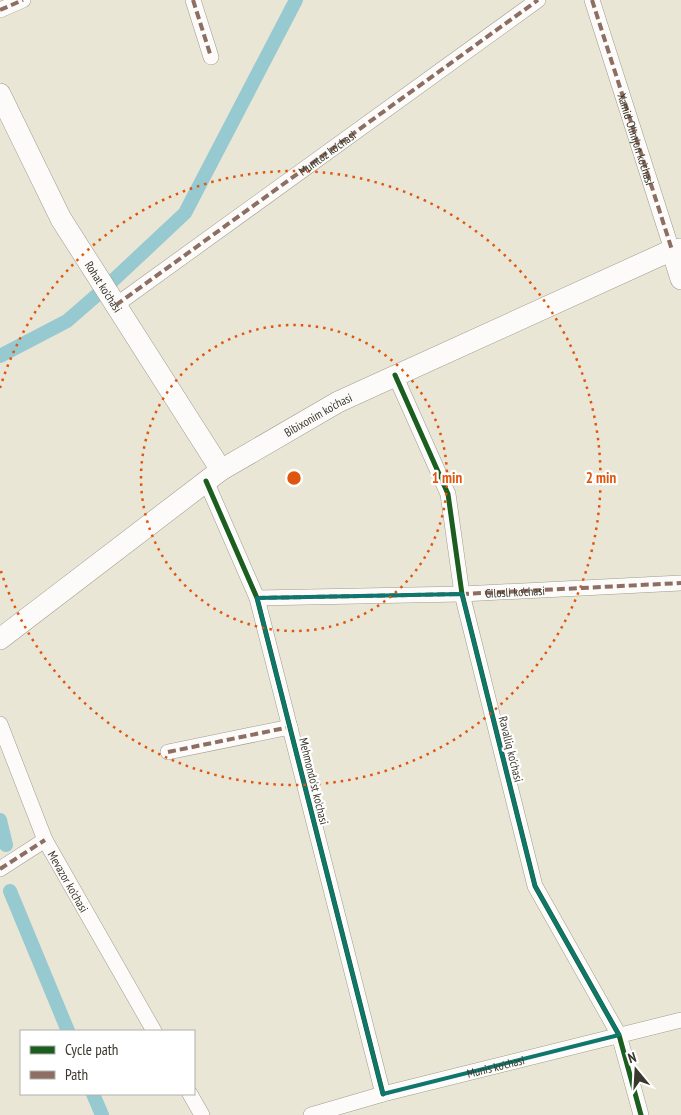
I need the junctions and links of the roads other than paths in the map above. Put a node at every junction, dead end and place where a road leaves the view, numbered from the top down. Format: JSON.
{"nodes":[{"id":1,"x":22,"y":0,"type":"edge"},
{"id":2,"x":193,"y":0,"type":"edge"},
{"id":3,"x":538,"y":0,"type":"edge"},
{"id":4,"x":592,"y":0,"type":"edge"},
{"id":5,"x":0,"y":10,"type":"edge"},
{"id":6,"x":211,"y":57,"type":"dead end"},
{"id":7,"x":0,"y":94,"type":"edge"},
{"id":8,"x":676,"y":248,"type":"edge"},
{"id":9,"x":681,"y":279,"type":"edge"},
{"id":10,"x":116,"y":304,"type":"junction"},
{"id":11,"x":395,"y":375,"type":"junction"},
{"id":12,"x":214,"y":475,"type":"junction"},
{"id":13,"x":681,"y":583,"type":"edge"},
{"id":14,"x":462,"y":594,"type":"junction"},
{"id":15,"x":257,"y":598,"type":"junction"},
{"id":16,"x":0,"y":639,"type":"edge"},
{"id":17,"x":0,"y":724,"type":"edge"},
{"id":18,"x":290,"y":727,"type":"junction"},
{"id":19,"x":168,"y":752,"type":"dead end"},
{"id":20,"x":45,"y":840,"type":"junction"},
{"id":21,"x":0,"y":869,"type":"edge"},
{"id":22,"x":681,"y":1020,"type":"edge"},
{"id":23,"x":153,"y":1030,"type":"edge"},
{"id":24,"x":619,"y":1035,"type":"junction"},
{"id":25,"x":383,"y":1094,"type":"junction"},
{"id":26,"x":191,"y":1095,"type":"edge"},
{"id":27,"x":202,"y":1115,"type":"edge"},
{"id":28,"x":312,"y":1115,"type":"edge"},
{"id":29,"x":641,"y":1115,"type":"edge"}],
"edges":[{"from":1,"to":5,"type":"street"},
{"from":2,"to":6,"type":"street"},
{"from":3,"to":10,"type":"street","name":"Mumtoz ko'chasi"},
{"from":4,"to":8,"type":"street","name":"Xamid Olimjon ko'chasi"},
{"from":7,"to":10,"type":"main road","name":"Rohat ko'chasi"},
{"from":8,"to":9,"type":"main road","name":"Xamid Olimjon ko'chasi"},
{"from":8,"to":11,"type":"main road","name":"Bibixonim ko'chasi"},
{"from":10,"to":12,"type":"main road","name":"Rohat ko'chasi"},
{"from":11,"to":12,"type":"main road","name":"Bibixonim ko'chasi"},
{"from":11,"to":14,"type":"street","name":"Ravalliq ko'chasi"},
{"from":12,"to":15,"type":"street","name":"Mehmondo'st ko'chasi"},
{"from":12,"to":16,"type":"main road","name":"Bibixonim ko'chasi"},
{"from":13,"to":14,"type":"street","name":"Gilosli ko'chasi"},
{"from":14,"to":15,"type":"street","name":"Gilosli ko'chasi"},
{"from":14,"to":24,"type":"street","name":"Ravalliq ko'chasi"},
{"from":15,"to":18,"type":"street","name":"Mehmondo'st ko'chasi"},
{"from":17,"to":20,"type":"street","name":"Mevazor ko'chasi"},
{"from":18,"to":19,"type":"street"},
{"from":18,"to":25,"type":"street","name":"Mehmondo'st ko'chasi"},
{"from":20,"to":21,"type":"street"},
{"from":20,"to":23,"type":"street","name":"Mevazor ko'chasi"},
{"from":22,"to":24,"type":"street","name":"Munis ko'chasi"},
{"from":24,"to":25,"type":"street","name":"Munis ko'chasi"},
{"from":24,"to":29,"type":"street","name":"Ravalliq ko'chasi"},
{"from":25,"to":28,"type":"street","name":"Munis ko'chasi"},
{"from":26,"to":27,"type":"street"}]}
